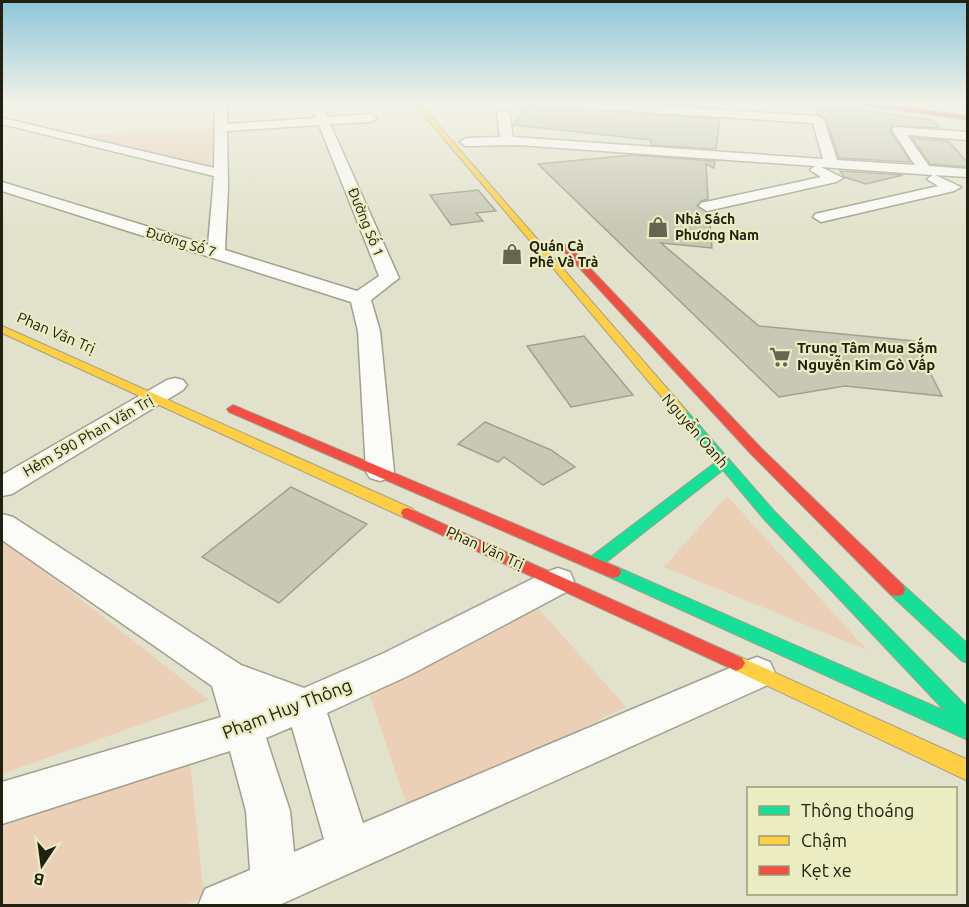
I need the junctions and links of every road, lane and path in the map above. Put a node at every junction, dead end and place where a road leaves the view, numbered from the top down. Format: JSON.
{"nodes":[{"id":1,"x":100,"y":144,"type":"edge"},
{"id":2,"x":220,"y":144,"type":"edge"},
{"id":3,"x":332,"y":144,"type":"edge"},
{"id":4,"x":454,"y":144,"type":"edge"},
{"id":5,"x":468,"y":144,"type":"edge"},
{"id":6,"x":555,"y":144,"type":"edge"},
{"id":7,"x":722,"y":144,"type":"edge"},
{"id":8,"x":826,"y":144,"type":"edge"},
{"id":9,"x":905,"y":144,"type":"edge"},
{"id":10,"x":723,"y":156,"type":"junction"},
{"id":11,"x":794,"y":161,"type":"junction"},
{"id":12,"x":832,"y":164,"type":"junction"},
{"id":13,"x":489,"y":166,"type":"dead end"},
{"id":14,"x":917,"y":170,"type":"junction"},
{"id":15,"x":219,"y":173,"type":"junction"},
{"id":16,"x":968,"y":173,"type":"edge"},
{"id":17,"x":2,"y":186,"type":"edge"},
{"id":18,"x":707,"y":206,"type":"dead end"},
{"id":19,"x":821,"y":217,"type":"dead end"},
{"id":20,"x":558,"y":240,"type":"dead end"},
{"id":21,"x":216,"y":252,"type":"junction"},
{"id":22,"x":360,"y":298,"type":"junction"},
{"id":23,"x":2,"y":329,"type":"edge"},
{"id":24,"x":170,"y":388,"type":"junction"},
{"id":25,"x":218,"y":403,"type":"dead end"},
{"id":26,"x":723,"y":463,"type":"junction"},
{"id":27,"x":380,"y":472,"type":"junction"},
{"id":28,"x":2,"y":487,"type":"edge"},
{"id":29,"x":2,"y":525,"type":"edge"},
{"id":30,"x":594,"y":563,"type":"junction"},
{"id":31,"x":558,"y":581,"type":"junction"},
{"id":32,"x":968,"y":656,"type":"edge"},
{"id":33,"x":757,"y":673,"type":"junction"},
{"id":34,"x":228,"y":677,"type":"junction"},
{"id":35,"x":305,"y":705,"type":"junction"},
{"id":36,"x":968,"y":722,"type":"edge"},
{"id":37,"x":241,"y":728,"type":"junction"},
{"id":38,"x":968,"y":731,"type":"edge"},
{"id":39,"x":968,"y":771,"type":"edge"},
{"id":40,"x":2,"y":803,"type":"edge"},
{"id":41,"x":350,"y":851,"type":"junction"},
{"id":42,"x":274,"y":883,"type":"junction"},
{"id":43,"x":222,"y":906,"type":"edge"}],
"edges":[{"from":1,"to":15,"type":"street"},
{"from":2,"to":15,"type":"street"},
{"from":3,"to":22,"type":"street","name":"Đường Số 1"},
{"from":4,"to":26,"type":"main road","name":"Nguyễn Oanh"},
{"from":5,"to":13,"type":"main road","name":"Nguyễn Oanh"},
{"from":6,"to":10,"type":"street"},
{"from":7,"to":10,"type":"street"},
{"from":8,"to":12,"type":"street"},
{"from":9,"to":14,"type":"street"},
{"from":10,"to":11,"type":"street"},
{"from":11,"to":12,"type":"street"},
{"from":11,"to":18,"type":"street"},
{"from":12,"to":14,"type":"street"},
{"from":14,"to":16,"type":"street"},
{"from":14,"to":19,"type":"street"},
{"from":15,"to":21,"type":"street"},
{"from":17,"to":21,"type":"street","name":"Đường Số 7"},
{"from":20,"to":32,"type":"main road","name":"Nguyễn Oanh"},
{"from":21,"to":22,"type":"street","name":"Đường Số 7"},
{"from":22,"to":27,"type":"street"},
{"from":23,"to":24,"type":"main road","name":"Phan Văn Trị"},
{"from":24,"to":28,"type":"street","name":"Hẻm 590 Phan Văn Trị"},
{"from":24,"to":31,"type":"main road","name":"Phan Văn Trị"},
{"from":25,"to":27,"type":"main road","name":"Phan Văn Trị"},
{"from":26,"to":30,"type":"main road"},
{"from":26,"to":36,"type":"main road","name":"Nguyễn Oanh"},
{"from":27,"to":30,"type":"main road","name":"Phan Văn Trị"},
{"from":29,"to":34,"type":"street"},
{"from":30,"to":38,"type":"main road","name":"Phan Văn Trị"},
{"from":31,"to":33,"type":"main road","name":"Phan Văn Trị"},
{"from":31,"to":35,"type":"street","name":"Phạm Huy Thông"},
{"from":33,"to":39,"type":"main road","name":"Phan Văn Trị"},
{"from":33,"to":41,"type":"street"},
{"from":34,"to":35,"type":"street"},
{"from":34,"to":37,"type":"street"},
{"from":35,"to":37,"type":"street","name":"Phạm Huy Thông"},
{"from":35,"to":41,"type":"street"},
{"from":37,"to":40,"type":"street","name":"Phạm Huy Thông"},
{"from":37,"to":42,"type":"street"},
{"from":41,"to":42,"type":"street"},
{"from":42,"to":43,"type":"street"}]}
